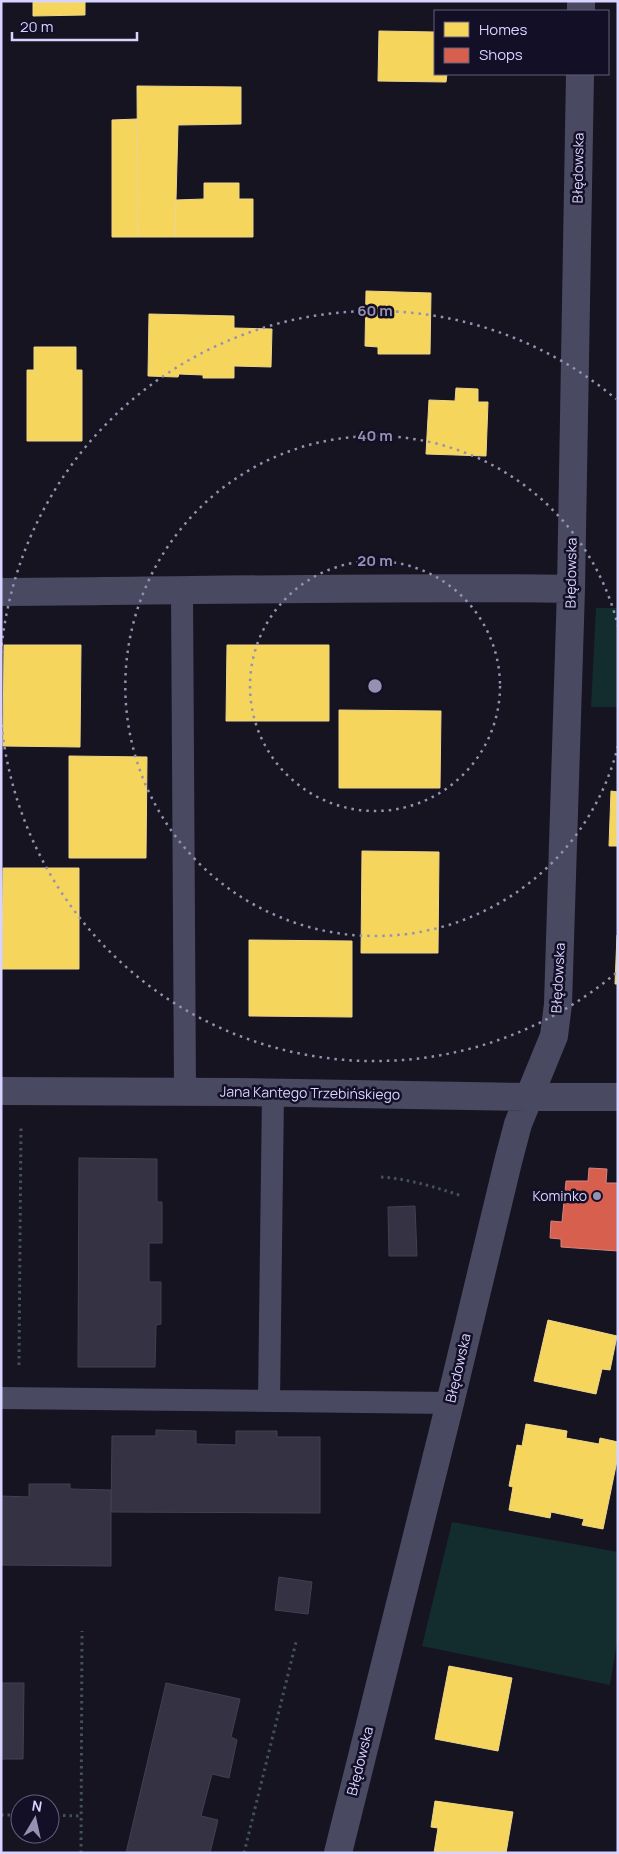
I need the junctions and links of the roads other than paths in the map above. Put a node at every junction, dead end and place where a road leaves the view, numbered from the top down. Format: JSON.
{"nodes":[{"id":1,"x":580,"y":75,"type":"edge"},
{"id":2,"x":571,"y":589,"type":"junction"},
{"id":3,"x":182,"y":591,"type":"junction"},
{"id":4,"x":1,"y":592,"type":"edge"},
{"id":5,"x":1,"y":1091,"type":"edge"},
{"id":6,"x":185,"y":1091,"type":"junction"},
{"id":7,"x":273,"y":1093,"type":"junction"},
{"id":8,"x":529,"y":1097,"type":"junction"},
{"id":9,"x":618,"y":1097,"type":"edge"},
{"id":10,"x":10,"y":1398,"type":"edge"},
{"id":11,"x":269,"y":1400,"type":"junction"},
{"id":12,"x":450,"y":1403,"type":"junction"},
{"id":13,"x":338,"y":1853,"type":"edge"}],
"edges":[{"from":1,"to":2,"type":"street","name":"Błędowska"},
{"from":2,"to":3,"type":"street"},
{"from":2,"to":8,"type":"street","name":"Błędowska"},
{"from":3,"to":4,"type":"street"},
{"from":3,"to":6,"type":"lane"},
{"from":5,"to":6,"type":"street","name":"Jana Kantego Trzebińskiego"},
{"from":6,"to":7,"type":"street","name":"Jana Kantego Trzebińskiego"},
{"from":7,"to":8,"type":"street","name":"Jana Kantego Trzebińskiego"},
{"from":7,"to":11,"type":"lane"},
{"from":8,"to":9,"type":"street","name":"Jana Kantego Trzebińskiego"},
{"from":8,"to":12,"type":"street","name":"Błędowska"},
{"from":10,"to":11,"type":"lane"},
{"from":11,"to":12,"type":"lane"},
{"from":12,"to":13,"type":"street","name":"Błędowska"}]}
